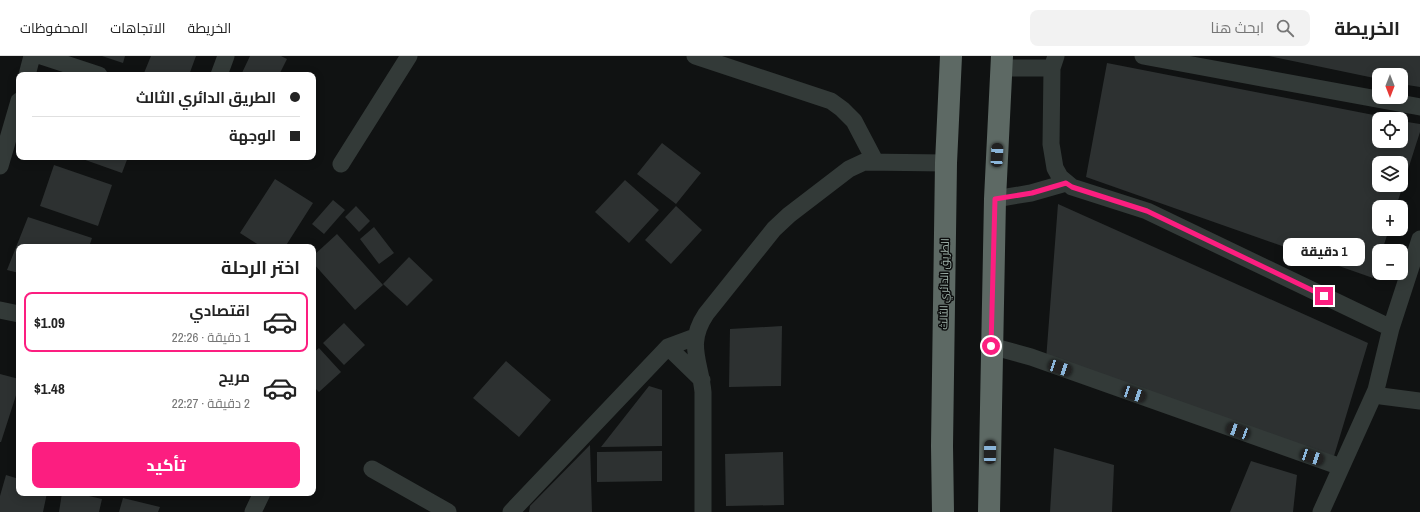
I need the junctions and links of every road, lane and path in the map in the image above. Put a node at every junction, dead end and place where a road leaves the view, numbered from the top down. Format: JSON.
{"nodes":[{"id":1,"x":32,"y":56,"type":"edge"},
{"id":2,"x":41,"y":56,"type":"edge"},
{"id":3,"x":226,"y":56,"type":"edge"},
{"id":4,"x":409,"y":56,"type":"edge"},
{"id":5,"x":695,"y":56,"type":"edge"},
{"id":6,"x":951,"y":56,"type":"edge"},
{"id":7,"x":1143,"y":56,"type":"edge"},
{"id":8,"x":1002,"y":62,"type":"edge"},
{"id":9,"x":1054,"y":62,"type":"edge"},
{"id":10,"x":28,"y":72,"type":"edge"},
{"id":11,"x":91,"y":72,"type":"edge"},
{"id":12,"x":220,"y":72,"type":"edge"},
{"id":13,"x":1420,"y":107,"type":"edge"},
{"id":14,"x":16,"y":112,"type":"edge"},
{"id":15,"x":875,"y":161,"type":"junction"},
{"id":16,"x":946,"y":163,"type":"junction"},
{"id":17,"x":341,"y":164,"type":"dead end"},
{"id":18,"x":0,"y":166,"type":"edge"},
{"id":19,"x":1066,"y":183,"type":"junction"},
{"id":20,"x":995,"y":199,"type":"junction"},
{"id":21,"x":1420,"y":239,"type":"edge"},
{"id":22,"x":0,"y":310,"type":"edge"},
{"id":23,"x":16,"y":313,"type":"edge"},
{"id":24,"x":1391,"y":328,"type":"junction"},
{"id":25,"x":695,"y":338,"type":"junction"},
{"id":26,"x":991,"y":346,"type":"junction"},
{"id":27,"x":668,"y":347,"type":"junction"},
{"id":28,"x":702,"y":380,"type":"junction"},
{"id":29,"x":1376,"y":390,"type":"junction"},
{"id":30,"x":1420,"y":401,"type":"edge"},
{"id":31,"x":1341,"y":467,"type":"junction"},
{"id":32,"x":372,"y":469,"type":"dead end"},
{"id":33,"x":261,"y":496,"type":"edge"},
{"id":34,"x":253,"y":512,"type":"edge"},
{"id":35,"x":448,"y":512,"type":"edge"},
{"id":36,"x":510,"y":512,"type":"edge"},
{"id":37,"x":703,"y":512,"type":"edge"},
{"id":38,"x":943,"y":512,"type":"edge"},
{"id":39,"x":989,"y":512,"type":"edge"},
{"id":40,"x":1321,"y":512,"type":"edge"}],
"edges":[{"from":1,"to":10,"type":"street"},
{"from":2,"to":11,"type":"street"},
{"from":3,"to":12,"type":"street"},
{"from":4,"to":17,"type":"street"},
{"from":5,"to":15,"type":"street"},
{"from":6,"to":16,"type":"highway","name":"الطريق الدائري الثالث"},
{"from":7,"to":13,"type":"street"},
{"from":8,"to":9,"type":"street"},
{"from":8,"to":20,"type":"highway"},
{"from":9,"to":19,"type":"street"},
{"from":14,"to":18,"type":"street"},
{"from":15,"to":16,"type":"street"},
{"from":15,"to":25,"type":"street"},
{"from":16,"to":38,"type":"highway","name":"الطريق الدائري الثالث"},
{"from":19,"to":20,"type":"street"},
{"from":19,"to":24,"type":"street"},
{"from":20,"to":26,"type":"highway"},
{"from":21,"to":24,"type":"street"},
{"from":22,"to":23,"type":"street"},
{"from":24,"to":29,"type":"street"},
{"from":25,"to":27,"type":"street"},
{"from":25,"to":28,"type":"street"},
{"from":26,"to":31,"type":"street"},
{"from":26,"to":39,"type":"highway"},
{"from":27,"to":28,"type":"street"},
{"from":27,"to":36,"type":"street"},
{"from":28,"to":37,"type":"street"},
{"from":29,"to":30,"type":"street"},
{"from":29,"to":31,"type":"street"},
{"from":31,"to":40,"type":"street"},
{"from":32,"to":35,"type":"street"},
{"from":33,"to":34,"type":"street"}]}
